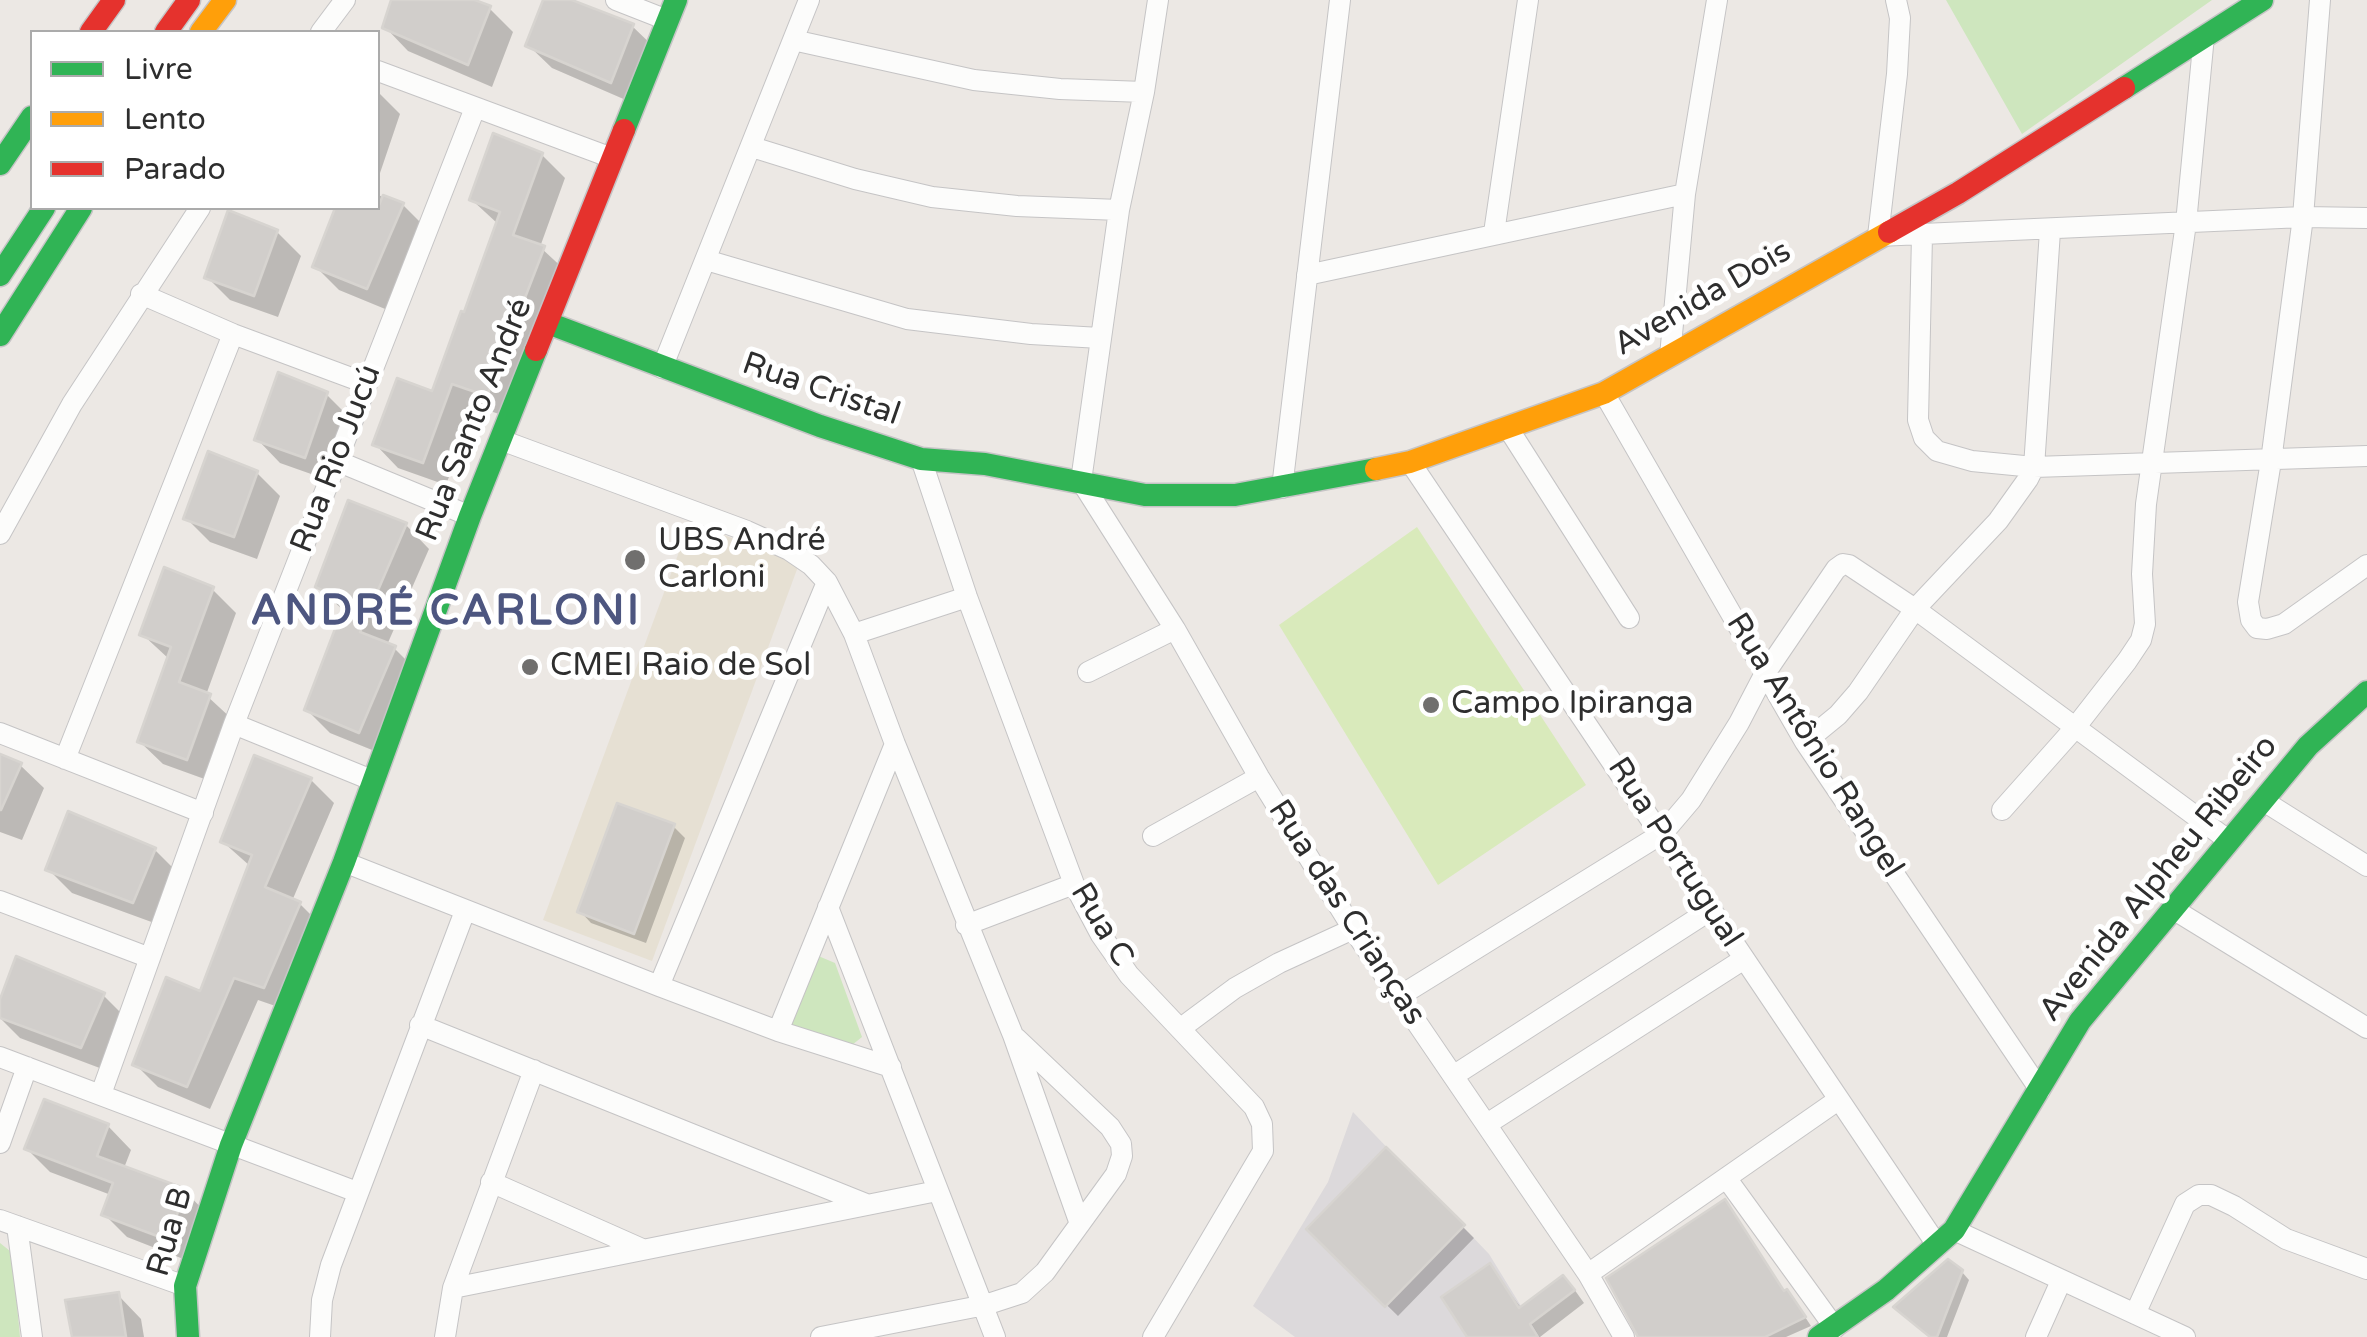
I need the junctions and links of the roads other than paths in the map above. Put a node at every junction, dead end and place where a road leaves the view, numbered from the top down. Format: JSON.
{"nodes":[{"id":1,"x":114,"y":0,"type":"edge"},
{"id":2,"x":190,"y":0,"type":"edge"},
{"id":3,"x":225,"y":0,"type":"edge"},
{"id":4,"x":345,"y":0,"type":"edge"},
{"id":5,"x":616,"y":0,"type":"edge"},
{"id":6,"x":809,"y":0,"type":"edge"},
{"id":7,"x":1158,"y":0,"type":"edge"},
{"id":8,"x":1340,"y":0,"type":"edge"},
{"id":9,"x":1528,"y":0,"type":"edge"},
{"id":10,"x":1716,"y":0,"type":"edge"},
{"id":11,"x":1896,"y":0,"type":"edge"},
{"id":12,"x":2262,"y":0,"type":"edge"},
{"id":13,"x":2320,"y":0,"type":"edge"},
{"id":14,"x":671,"y":10,"type":"edge"},
{"id":15,"x":93,"y":30,"type":"edge"},
{"id":16,"x":168,"y":30,"type":"edge"},
{"id":17,"x":203,"y":30,"type":"edge"},
{"id":18,"x":322,"y":30,"type":"edge"},
{"id":19,"x":2204,"y":36,"type":"junction"},
{"id":20,"x":794,"y":40,"type":"junction"},
{"id":21,"x":380,"y":72,"type":"edge"},
{"id":22,"x":1144,"y":92,"type":"junction"},
{"id":23,"x":475,"y":108,"type":"junction"},
{"id":24,"x":30,"y":120,"type":"edge"},
{"id":25,"x":752,"y":147,"type":"junction"},
{"id":26,"x":612,"y":158,"type":"junction"},
{"id":27,"x":0,"y":164,"type":"edge"},
{"id":28,"x":1685,"y":194,"type":"junction"},
{"id":29,"x":43,"y":210,"type":"edge"},
{"id":30,"x":80,"y":210,"type":"edge"},
{"id":31,"x":199,"y":210,"type":"edge"},
{"id":32,"x":1119,"y":210,"type":"junction"},
{"id":33,"x":2303,"y":217,"type":"junction"},
{"id":34,"x":2367,"y":218,"type":"edge"},
{"id":35,"x":2186,"y":222,"type":"junction"},
{"id":36,"x":2050,"y":231,"type":"junction"},
{"id":37,"x":1494,"y":233,"type":"junction"},
{"id":38,"x":1922,"y":234,"type":"junction"},
{"id":39,"x":1878,"y":236,"type":"junction"},
{"id":40,"x":706,"y":260,"type":"junction"},
{"id":41,"x":0,"y":275,"type":"edge"},
{"id":42,"x":1307,"y":275,"type":"junction"},
{"id":43,"x":141,"y":294,"type":"junction"},
{"id":44,"x":548,"y":323,"type":"junction"},
{"id":45,"x":233,"y":334,"type":"junction"},
{"id":46,"x":0,"y":335,"type":"edge"},
{"id":47,"x":1100,"y":338,"type":"junction"},
{"id":48,"x":1670,"y":356,"type":"junction"},
{"id":49,"x":662,"y":368,"type":"junction"},
{"id":50,"x":366,"y":383,"type":"junction"},
{"id":51,"x":1604,"y":393,"type":"junction"},
{"id":52,"x":1508,"y":428,"type":"junction"},
{"id":53,"x":501,"y":440,"type":"junction"},
{"id":54,"x":2367,"y":456,"type":"edge"},
{"id":55,"x":921,"y":459,"type":"junction"},
{"id":56,"x":337,"y":461,"type":"junction"},
{"id":57,"x":2271,"y":461,"type":"junction"},
{"id":58,"x":1410,"y":462,"type":"junction"},
{"id":59,"x":2152,"y":464,"type":"junction"},
{"id":60,"x":2034,"y":467,"type":"junction"},
{"id":61,"x":1081,"y":481,"type":"junction"},
{"id":62,"x":1282,"y":488,"type":"junction"},
{"id":63,"x":470,"y":516,"type":"junction"},
{"id":64,"x":0,"y":534,"type":"edge"},
{"id":65,"x":2367,"y":566,"type":"edge"},
{"id":66,"x":827,"y":582,"type":"junction"},
{"id":67,"x":967,"y":597,"type":"junction"},
{"id":68,"x":1915,"y":609,"type":"junction"},
{"id":69,"x":1629,"y":618,"type":"dead end"},
{"id":70,"x":1175,"y":629,"type":"junction"},
{"id":71,"x":854,"y":634,"type":"junction"},
{"id":72,"x":1088,"y":672,"type":"dead end"},
{"id":73,"x":1764,"y":675,"type":"junction"},
{"id":74,"x":2367,"y":692,"type":"edge"},
{"id":75,"x":234,"y":724,"type":"junction"},
{"id":76,"x":2074,"y":729,"type":"junction"},
{"id":77,"x":0,"y":733,"type":"edge"},
{"id":78,"x":1805,"y":742,"type":"junction"},
{"id":79,"x":894,"y":744,"type":"junction"},
{"id":80,"x":65,"y":759,"type":"junction"},
{"id":81,"x":1260,"y":777,"type":"junction"},
{"id":82,"x":374,"y":782,"type":"junction"},
{"id":83,"x":2262,"y":800,"type":"junction"},
{"id":84,"x":2002,"y":810,"type":"dead end"},
{"id":85,"x":203,"y":813,"type":"junction"},
{"id":86,"x":1663,"y":833,"type":"junction"},
{"id":87,"x":1153,"y":836,"type":"dead end"},
{"id":88,"x":2228,"y":840,"type":"junction"},
{"id":89,"x":344,"y":862,"type":"junction"},
{"id":90,"x":2367,"y":866,"type":"edge"},
{"id":91,"x":1074,"y":884,"type":"junction"},
{"id":92,"x":0,"y":901,"type":"edge"},
{"id":93,"x":828,"y":907,"type":"junction"},
{"id":94,"x":1712,"y":909,"type":"junction"},
{"id":95,"x":2174,"y":909,"type":"junction"},
{"id":96,"x":465,"y":911,"type":"junction"},
{"id":97,"x":966,"y":925,"type":"junction"},
{"id":98,"x":1353,"y":929,"type":"junction"},
{"id":99,"x":150,"y":958,"type":"junction"},
{"id":100,"x":1744,"y":959,"type":"junction"},
{"id":101,"x":659,"y":986,"type":"junction"},
{"id":102,"x":1398,"y":997,"type":"junction"},
{"id":103,"x":420,"y":1026,"type":"junction"},
{"id":104,"x":1181,"y":1028,"type":"junction"},
{"id":105,"x":2367,"y":1028,"type":"edge"},
{"id":106,"x":778,"y":1031,"type":"junction"},
{"id":107,"x":1013,"y":1035,"type":"junction"},
{"id":108,"x":0,"y":1057,"type":"edge"},
{"id":109,"x":27,"y":1067,"type":"junction"},
{"id":110,"x":891,"y":1067,"type":"junction"},
{"id":111,"x":534,"y":1070,"type":"junction"},
{"id":112,"x":1454,"y":1076,"type":"junction"},
{"id":113,"x":2040,"y":1090,"type":"junction"},
{"id":114,"x":101,"y":1094,"type":"junction"},
{"id":115,"x":1838,"y":1100,"type":"junction"},
{"id":116,"x":1487,"y":1124,"type":"junction"},
{"id":117,"x":0,"y":1143,"type":"edge"},
{"id":118,"x":231,"y":1146,"type":"junction"},
{"id":119,"x":1727,"y":1179,"type":"junction"},
{"id":120,"x":491,"y":1182,"type":"junction"},
{"id":121,"x":937,"y":1191,"type":"junction"},
{"id":122,"x":357,"y":1192,"type":"junction"},
{"id":123,"x":868,"y":1205,"type":"junction"},
{"id":124,"x":9,"y":1223,"type":"edge"},
{"id":125,"x":1080,"y":1224,"type":"junction"},
{"id":126,"x":1946,"y":1238,"type":"junction"},
{"id":127,"x":642,"y":1249,"type":"junction"},
{"id":128,"x":2367,"y":1269,"type":"edge"},
{"id":129,"x":1588,"y":1274,"type":"junction"},
{"id":130,"x":2061,"y":1281,"type":"junction"},
{"id":131,"x":185,"y":1286,"type":"junction"},
{"id":132,"x":453,"y":1288,"type":"junction"},
{"id":133,"x":984,"y":1306,"type":"junction"},
{"id":134,"x":2134,"y":1314,"type":"junction"},
{"id":135,"x":1827,"y":1332,"type":"edge"},
{"id":136,"x":32,"y":1337,"type":"edge"},
{"id":137,"x":188,"y":1337,"type":"edge"},
{"id":138,"x":320,"y":1337,"type":"edge"},
{"id":139,"x":445,"y":1337,"type":"edge"},
{"id":140,"x":821,"y":1337,"type":"edge"},
{"id":141,"x":995,"y":1337,"type":"edge"},
{"id":142,"x":1154,"y":1337,"type":"edge"},
{"id":143,"x":1624,"y":1337,"type":"edge"},
{"id":144,"x":2036,"y":1337,"type":"edge"},
{"id":145,"x":2185,"y":1337,"type":"edge"}],
"edges":[{"from":1,"to":15,"type":"street"},
{"from":2,"to":16,"type":"street"},
{"from":3,"to":17,"type":"street"},
{"from":4,"to":18,"type":"street"},
{"from":5,"to":14,"type":"street"},
{"from":6,"to":20,"type":"street"},
{"from":7,"to":22,"type":"street"},
{"from":8,"to":42,"type":"street"},
{"from":9,"to":37,"type":"street"},
{"from":10,"to":28,"type":"street"},
{"from":11,"to":39,"type":"street"},
{"from":12,"to":19,"type":"street"},
{"from":13,"to":33,"type":"street"},
{"from":14,"to":26,"type":"street","name":"Rua Santo André"},
{"from":19,"to":35,"type":"street"},
{"from":19,"to":39,"type":"street"},
{"from":20,"to":22,"type":"street"},
{"from":20,"to":25,"type":"street"},
{"from":21,"to":23,"type":"street"},
{"from":22,"to":32,"type":"street"},
{"from":23,"to":26,"type":"street"},
{"from":23,"to":50,"type":"street","name":"Rua Rio Jucú"},
{"from":24,"to":27,"type":"street"},
{"from":25,"to":32,"type":"street"},
{"from":25,"to":40,"type":"street"},
{"from":26,"to":44,"type":"street","name":"Rua Santo André"},
{"from":28,"to":37,"type":"street"},
{"from":28,"to":48,"type":"street"},
{"from":29,"to":41,"type":"street"},
{"from":30,"to":46,"type":"street"},
{"from":31,"to":43,"type":"street"},
{"from":32,"to":47,"type":"street"},
{"from":33,"to":34,"type":"street","name":"Avenida Dois"},
{"from":33,"to":35,"type":"street","name":"Avenida Dois"},
{"from":33,"to":57,"type":"street"},
{"from":35,"to":36,"type":"street","name":"Avenida Dois"},
{"from":35,"to":59,"type":"street"},
{"from":36,"to":38,"type":"street","name":"Avenida Dois"},
{"from":36,"to":60,"type":"street"},
{"from":37,"to":42,"type":"street"},
{"from":38,"to":39,"type":"street","name":"Avenida Dois"},
{"from":38,"to":60,"type":"street"},
{"from":39,"to":48,"type":"street","name":"Avenida Dois"},
{"from":40,"to":47,"type":"street"},
{"from":40,"to":49,"type":"street"},
{"from":42,"to":62,"type":"street"},
{"from":43,"to":45,"type":"street"},
{"from":43,"to":64,"type":"street"},
{"from":44,"to":49,"type":"street","name":"Rua Cristal"},
{"from":44,"to":53,"type":"street","name":"Rua Santo André"},
{"from":45,"to":50,"type":"street"},
{"from":45,"to":80,"type":"street"},
{"from":47,"to":61,"type":"street"},
{"from":48,"to":51,"type":"street","name":"Avenida Dois"},
{"from":49,"to":55,"type":"street","name":"Rua Cristal"},
{"from":50,"to":56,"type":"street","name":"Rua Rio Jucú"},
{"from":51,"to":52,"type":"street","name":"Avenida Dois"},
{"from":51,"to":73,"type":"street","name":"Rua Antônio Rangel"},
{"from":52,"to":58,"type":"street","name":"Avenida Dois"},
{"from":52,"to":69,"type":"street"},
{"from":53,"to":63,"type":"street","name":"Rua Santo André"},
{"from":53,"to":66,"type":"street"},
{"from":54,"to":57,"type":"street"},
{"from":55,"to":61,"type":"street","name":"Rua Cristal"},
{"from":55,"to":67,"type":"street","name":"Rua C"},
{"from":56,"to":63,"type":"street"},
{"from":56,"to":75,"type":"street","name":"Rua Rio Jucú"},
{"from":57,"to":59,"type":"street"},
{"from":57,"to":65,"type":"street"},
{"from":58,"to":62,"type":"street","name":"Avenida Dois"},
{"from":58,"to":86,"type":"street","name":"Rua Portugual"},
{"from":59,"to":60,"type":"street"},
{"from":59,"to":76,"type":"street"},
{"from":60,"to":68,"type":"street"},
{"from":61,"to":62,"type":"street","name":"Avenida Dois"},
{"from":61,"to":70,"type":"street","name":"Rua das Crianças"},
{"from":63,"to":82,"type":"street","name":"Rua Santo André"},
{"from":66,"to":71,"type":"street"},
{"from":66,"to":101,"type":"street"},
{"from":67,"to":71,"type":"street"},
{"from":67,"to":91,"type":"street","name":"Rua C"},
{"from":68,"to":73,"type":"street"},
{"from":68,"to":76,"type":"street"},
{"from":68,"to":78,"type":"street"},
{"from":70,"to":72,"type":"street"},
{"from":70,"to":81,"type":"street","name":"Rua das Crianças"},
{"from":71,"to":79,"type":"street"},
{"from":73,"to":78,"type":"street","name":"Rua Antônio Rangel"},
{"from":73,"to":86,"type":"street"},
{"from":74,"to":83,"type":"street","name":"Avenida Alpheu Ribeiro"},
{"from":75,"to":82,"type":"street"},
{"from":75,"to":85,"type":"street","name":"Rua Rio Jucú"},
{"from":76,"to":84,"type":"street"},
{"from":76,"to":88,"type":"street"},
{"from":77,"to":80,"type":"street"},
{"from":78,"to":113,"type":"street","name":"Rua Antônio Rangel"},
{"from":79,"to":93,"type":"street"},
{"from":79,"to":97,"type":"street"},
{"from":80,"to":85,"type":"street"},
{"from":81,"to":87,"type":"street"},
{"from":81,"to":98,"type":"street","name":"Rua das Crianças"},
{"from":82,"to":89,"type":"street","name":"Rua Santo André"},
{"from":83,"to":88,"type":"street","name":"Avenida Alpheu Ribeiro"},
{"from":83,"to":90,"type":"street"},
{"from":85,"to":99,"type":"street","name":"Rua Rio Jucú"},
{"from":86,"to":94,"type":"street","name":"Rua Portugual"},
{"from":86,"to":102,"type":"street"},
{"from":88,"to":95,"type":"street","name":"Avenida Alpheu Ribeiro"},
{"from":89,"to":96,"type":"street"},
{"from":89,"to":118,"type":"street","name":"Rua Santo André"},
{"from":91,"to":97,"type":"street"},
{"from":91,"to":104,"type":"street","name":"Rua C"},
{"from":92,"to":99,"type":"street"},
{"from":93,"to":106,"type":"street"},
{"from":93,"to":110,"type":"street"},
{"from":94,"to":100,"type":"street","name":"Rua Portugual"},
{"from":94,"to":112,"type":"street"},
{"from":95,"to":105,"type":"street"},
{"from":95,"to":113,"type":"street","name":"Avenida Alpheu Ribeiro"},
{"from":96,"to":101,"type":"street"},
{"from":96,"to":103,"type":"street"},
{"from":97,"to":107,"type":"street"},
{"from":98,"to":102,"type":"street","name":"Rua das Crianças"},
{"from":98,"to":104,"type":"street"},
{"from":99,"to":114,"type":"street","name":"Rua Rio Jucú"},
{"from":100,"to":115,"type":"street","name":"Rua Portugual"},
{"from":100,"to":116,"type":"street"},
{"from":101,"to":106,"type":"street"},
{"from":102,"to":112,"type":"street","name":"Rua das Crianças"},
{"from":103,"to":111,"type":"street"},
{"from":103,"to":122,"type":"street"},
{"from":104,"to":142,"type":"street","name":"Rua C"},
{"from":106,"to":110,"type":"street"},
{"from":107,"to":125,"type":"street"},
{"from":107,"to":125,"type":"street"},
{"from":108,"to":109,"type":"street"},
{"from":109,"to":114,"type":"street"},
{"from":109,"to":117,"type":"street"},
{"from":110,"to":121,"type":"street"},
{"from":111,"to":120,"type":"street"},
{"from":111,"to":123,"type":"street"},
{"from":112,"to":116,"type":"street","name":"Rua das Crianças"},
{"from":113,"to":126,"type":"street","name":"Avenida Alpheu Ribeiro"},
{"from":114,"to":118,"type":"street"},
{"from":115,"to":119,"type":"street"},
{"from":115,"to":126,"type":"street","name":"Rua Portugual"},
{"from":116,"to":129,"type":"street","name":"Rua das Crianças"},
{"from":118,"to":122,"type":"street"},
{"from":118,"to":131,"type":"street","name":"Rua B"},
{"from":119,"to":129,"type":"street"},
{"from":119,"to":135,"type":"street"},
{"from":120,"to":127,"type":"street"},
{"from":120,"to":132,"type":"street"},
{"from":121,"to":123,"type":"street"},
{"from":121,"to":133,"type":"street"},
{"from":122,"to":138,"type":"street"},
{"from":123,"to":127,"type":"street"},
{"from":124,"to":131,"type":"street"},
{"from":124,"to":136,"type":"street"},
{"from":125,"to":133,"type":"street"},
{"from":126,"to":130,"type":"street"},
{"from":126,"to":135,"type":"street","name":"Avenida Alpheu Ribeiro"},
{"from":127,"to":132,"type":"street"},
{"from":128,"to":134,"type":"street"},
{"from":129,"to":143,"type":"street","name":"Rua das Crianças"},
{"from":130,"to":134,"type":"street"},
{"from":130,"to":144,"type":"street"},
{"from":131,"to":137,"type":"street","name":"Rua B"},
{"from":132,"to":139,"type":"street"},
{"from":133,"to":140,"type":"street"},
{"from":133,"to":141,"type":"street"},
{"from":134,"to":145,"type":"street"}]}
